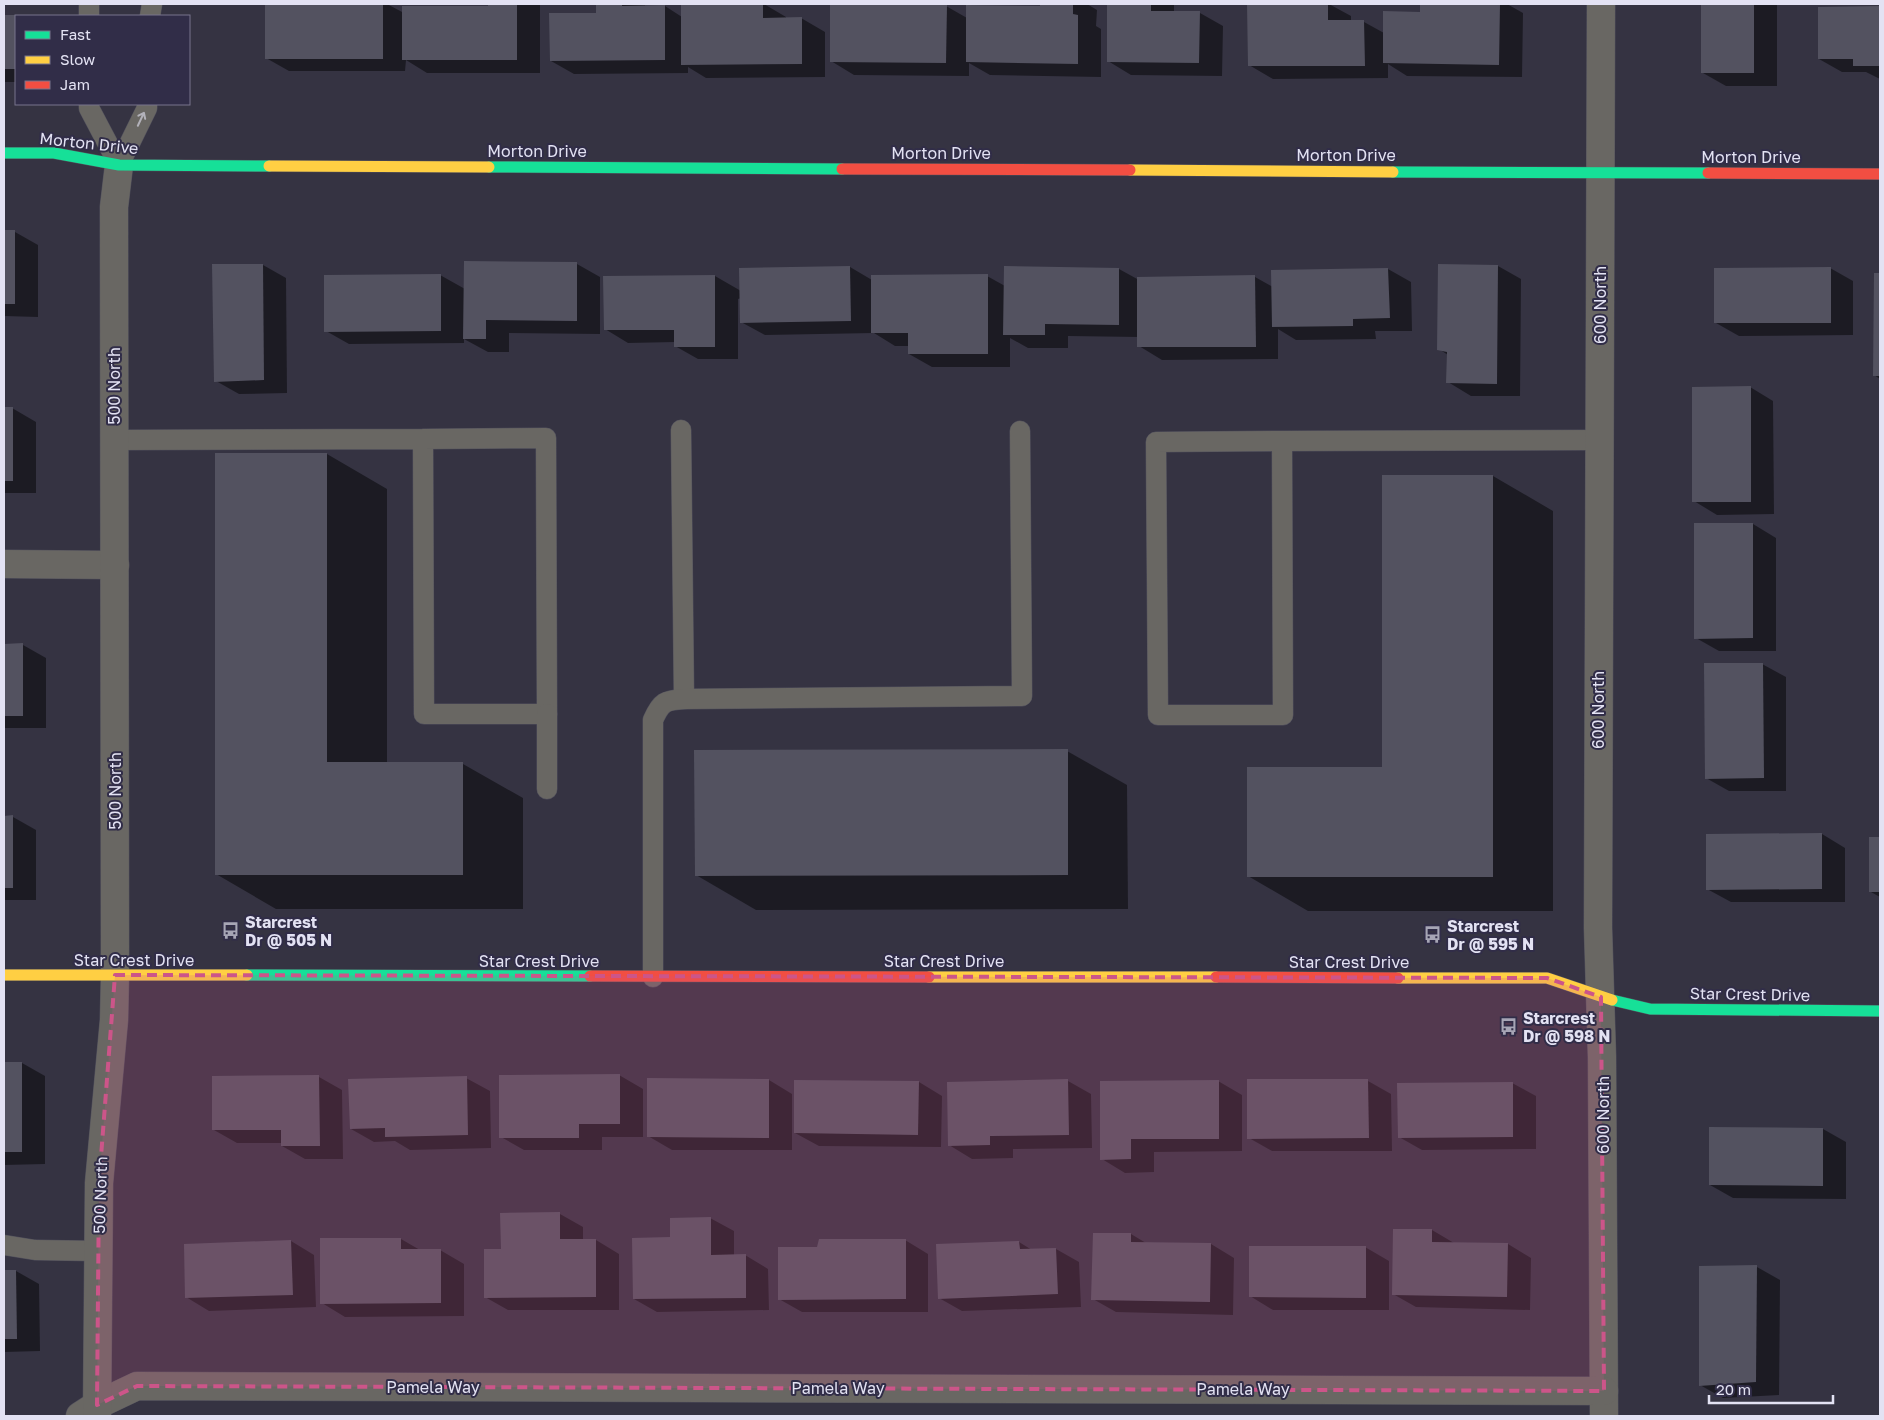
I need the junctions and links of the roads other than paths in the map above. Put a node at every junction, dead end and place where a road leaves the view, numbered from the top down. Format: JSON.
{"nodes":[{"id":1,"x":1601,"y":4,"type":"edge"},
{"id":2,"x":89,"y":105,"type":"edge"},
{"id":3,"x":147,"y":105,"type":"edge"},
{"id":4,"x":4,"y":153,"type":"edge"},
{"id":5,"x":119,"y":165,"type":"junction"},
{"id":6,"x":1600,"y":173,"type":"junction"},
{"id":7,"x":1880,"y":174,"type":"edge"},
{"id":8,"x":681,"y":430,"type":"dead end"},
{"id":9,"x":1020,"y":431,"type":"dead end"},
{"id":10,"x":423,"y":439,"type":"junction"},
{"id":11,"x":114,"y":440,"type":"junction"},
{"id":12,"x":1599,"y":440,"type":"junction"},
{"id":13,"x":1282,"y":441,"type":"junction"},
{"id":14,"x":4,"y":564,"type":"edge"},
{"id":15,"x":114,"y":565,"type":"junction"},
{"id":16,"x":684,"y":698,"type":"junction"},
{"id":17,"x":547,"y":714,"type":"junction"},
{"id":18,"x":547,"y":789,"type":"dead end"},
{"id":19,"x":4,"y":975,"type":"edge"},
{"id":20,"x":115,"y":976,"type":"junction"},
{"id":21,"x":652,"y":977,"type":"junction"},
{"id":22,"x":1601,"y":997,"type":"junction"},
{"id":23,"x":1880,"y":1011,"type":"edge"},
{"id":24,"x":4,"y":1245,"type":"edge"},
{"id":25,"x":98,"y":1251,"type":"junction"},
{"id":26,"x":1604,"y":1404,"type":"edge"},
{"id":27,"x":92,"y":1413,"type":"edge"}],
"edges":[{"from":1,"to":6,"type":"street","name":"600 North"},
{"from":2,"to":5,"type":"lane"},
{"from":5,"to":3,"type":"lane","one_way":true},
{"from":4,"to":5,"type":"street","name":"Morton Drive"},
{"from":5,"to":6,"type":"street","name":"Morton Drive"},
{"from":5,"to":11,"type":"street","name":"500 North"},
{"from":6,"to":7,"type":"street","name":"Morton Drive"},
{"from":6,"to":12,"type":"street","name":"600 North"},
{"from":8,"to":16,"type":"lane"},
{"from":9,"to":16,"type":"lane"},
{"from":10,"to":11,"type":"lane"},
{"from":10,"to":17,"type":"lane"},
{"from":10,"to":17,"type":"lane"},
{"from":11,"to":15,"type":"street","name":"500 North"},
{"from":12,"to":13,"type":"lane"},
{"from":12,"to":22,"type":"street","name":"600 North"},
{"from":13,"to":13,"type":"lane"},
{"from":14,"to":15,"type":"street"},
{"from":15,"to":20,"type":"street","name":"500 North"},
{"from":16,"to":21,"type":"lane"},
{"from":17,"to":18,"type":"lane"},
{"from":19,"to":20,"type":"street","name":"Star Crest Drive"},
{"from":20,"to":21,"type":"street","name":"Star Crest Drive"},
{"from":20,"to":25,"type":"street","name":"500 North"},
{"from":21,"to":22,"type":"street","name":"Star Crest Drive"},
{"from":22,"to":23,"type":"street","name":"Star Crest Drive"},
{"from":22,"to":26,"type":"street","name":"600 North"},
{"from":24,"to":25,"type":"lane"},
{"from":25,"to":27,"type":"street","name":"500 North"},
{"from":26,"to":27,"type":"street","name":"Pamela Way"}]}
